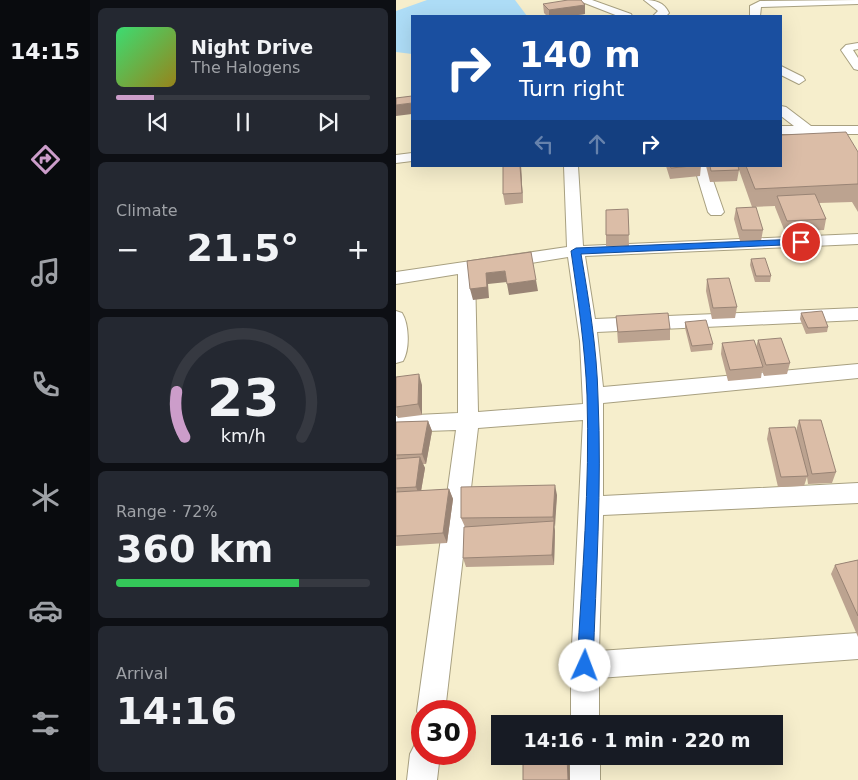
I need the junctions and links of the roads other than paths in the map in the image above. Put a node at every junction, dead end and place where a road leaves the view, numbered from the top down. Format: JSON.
{"nodes":[{"id":1,"x":649,"y":0,"type":"edge"},
{"id":2,"x":588,"y":1,"type":"edge"},
{"id":3,"x":858,"y":1,"type":"edge"},
{"id":4,"x":623,"y":15,"type":"edge"},
{"id":5,"x":660,"y":15,"type":"edge"},
{"id":6,"x":755,"y":15,"type":"edge"},
{"id":7,"x":858,"y":46,"type":"edge"},
{"id":8,"x":858,"y":66,"type":"edge"},
{"id":9,"x":782,"y":71,"type":"edge"},
{"id":10,"x":799,"y":80,"type":"dead end"},
{"id":11,"x":782,"y":111,"type":"edge"},
{"id":12,"x":782,"y":130,"type":"edge"},
{"id":13,"x":808,"y":130,"type":"junction"},
{"id":14,"x":858,"y":130,"type":"edge"},
{"id":15,"x":411,"y":157,"type":"edge"},
{"id":16,"x":396,"y":159,"type":"edge"},
{"id":17,"x":570,"y":167,"type":"edge"},
{"id":18,"x":700,"y":167,"type":"edge"},
{"id":19,"x":716,"y":212,"type":"dead end"},
{"id":20,"x":858,"y":239,"type":"edge"},
{"id":21,"x":576,"y":251,"type":"junction"},
{"id":22,"x":466,"y":268,"type":"junction"},
{"id":23,"x":396,"y":278,"type":"edge"},
{"id":24,"x":858,"y":314,"type":"edge"},
{"id":25,"x":396,"y":317,"type":"edge"},
{"id":26,"x":588,"y":326,"type":"junction"},
{"id":27,"x":396,"y":356,"type":"edge"},
{"id":28,"x":858,"y":372,"type":"edge"},
{"id":29,"x":592,"y":404,"type":"junction"},
{"id":30,"x":468,"y":421,"type":"junction"},
{"id":31,"x":396,"y":424,"type":"edge"},
{"id":32,"x":858,"y":492,"type":"edge"},
{"id":33,"x":592,"y":506,"type":"junction"},
{"id":34,"x":858,"y":646,"type":"edge"},
{"id":35,"x":585,"y":666,"type":"junction"},
{"id":36,"x":432,"y":700,"type":"edge"},
{"id":37,"x":585,"y":715,"type":"edge"},
{"id":38,"x":424,"y":765,"type":"edge"},
{"id":39,"x":585,"y":765,"type":"edge"},
{"id":40,"x":422,"y":780,"type":"edge"},
{"id":41,"x":585,"y":780,"type":"edge"}],
"edges":[{"from":1,"to":5,"type":"street"},
{"from":2,"to":4,"type":"street"},
{"from":3,"to":6,"type":"street"},
{"from":7,"to":8,"type":"street"},
{"from":9,"to":10,"type":"street"},
{"from":11,"to":13,"type":"street"},
{"from":12,"to":13,"type":"street"},
{"from":13,"to":14,"type":"street"},
{"from":15,"to":16,"type":"street"},
{"from":17,"to":21,"type":"street"},
{"from":18,"to":19,"type":"street"},
{"from":20,"to":21,"type":"street"},
{"from":21,"to":22,"type":"street"},
{"from":21,"to":26,"type":"street"},
{"from":22,"to":23,"type":"street"},
{"from":22,"to":30,"type":"street"},
{"from":24,"to":26,"type":"street"},
{"from":25,"to":27,"type":"street"},
{"from":26,"to":29,"type":"street"},
{"from":28,"to":29,"type":"street"},
{"from":29,"to":30,"type":"street"},
{"from":29,"to":33,"type":"street"},
{"from":30,"to":31,"type":"street"},
{"from":30,"to":36,"type":"street"},
{"from":32,"to":33,"type":"street"},
{"from":33,"to":35,"type":"street"},
{"from":34,"to":35,"type":"street"},
{"from":35,"to":37,"type":"street"},
{"from":38,"to":40,"type":"street"},
{"from":39,"to":41,"type":"street"}]}
